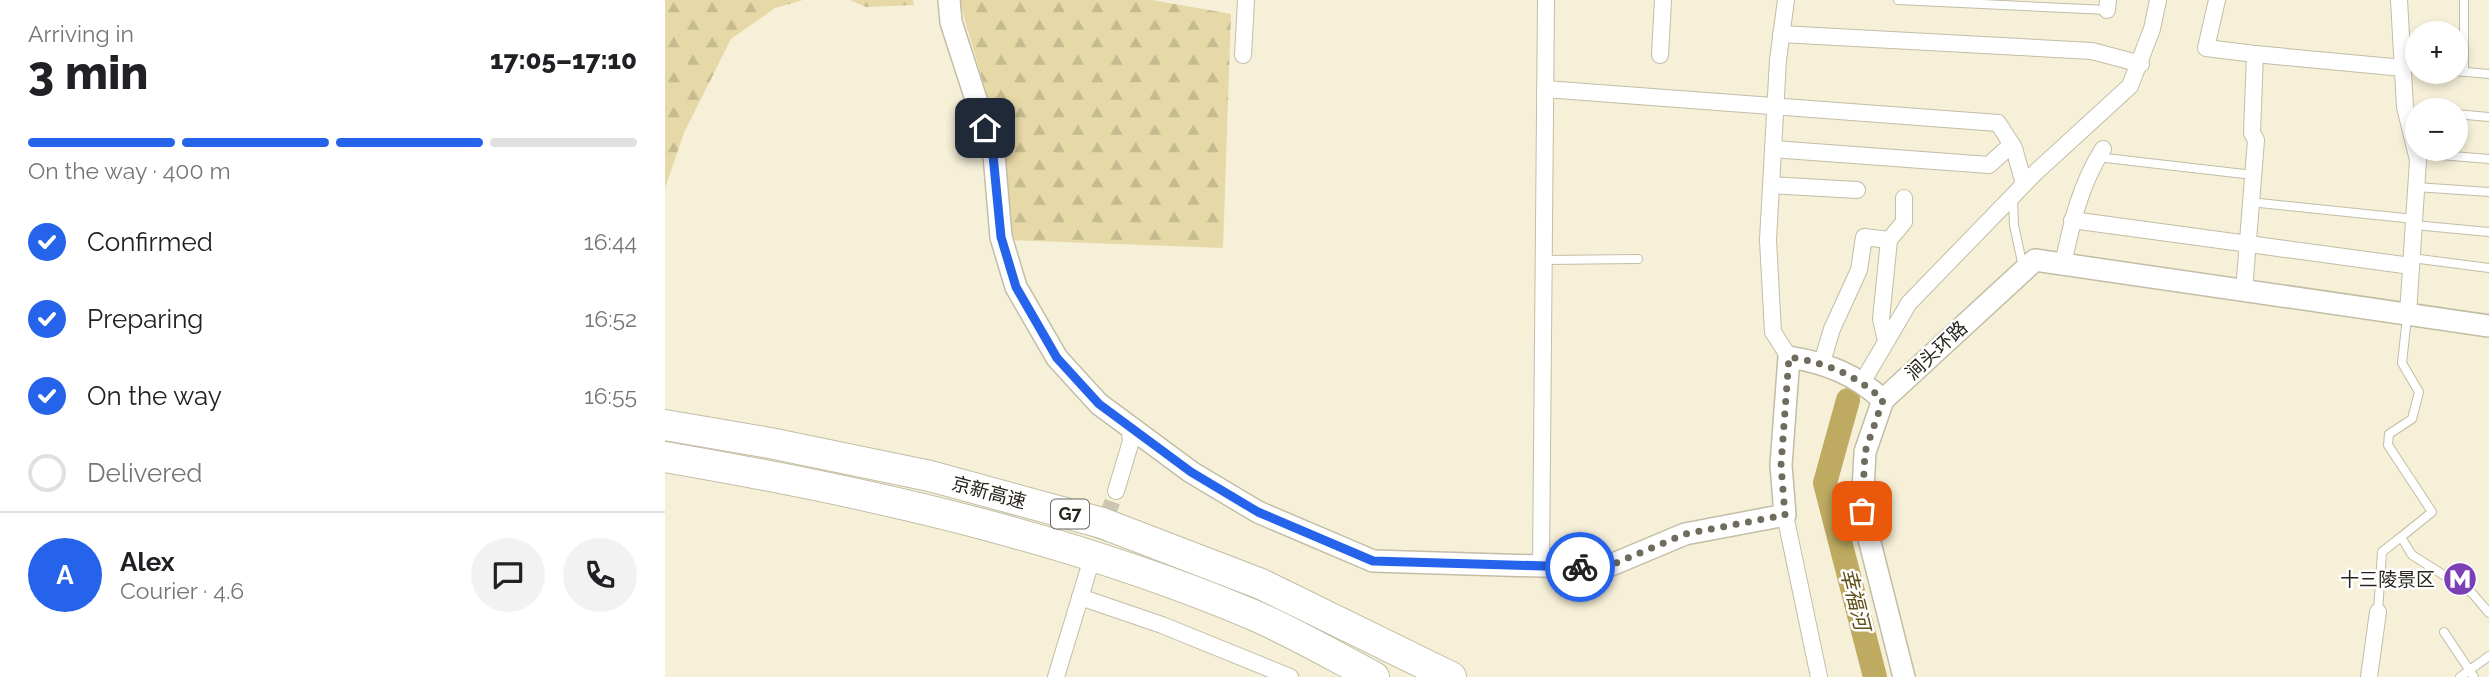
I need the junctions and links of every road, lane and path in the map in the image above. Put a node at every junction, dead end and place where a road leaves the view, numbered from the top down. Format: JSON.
{"nodes":[{"id":1,"x":949,"y":0,"type":"edge"},
{"id":2,"x":1246,"y":0,"type":"edge"},
{"id":3,"x":1546,"y":0,"type":"edge"},
{"id":4,"x":1663,"y":0,"type":"edge"},
{"id":5,"x":1786,"y":0,"type":"edge"},
{"id":6,"x":1898,"y":0,"type":"edge"},
{"id":7,"x":2158,"y":0,"type":"edge"},
{"id":8,"x":2217,"y":0,"type":"edge"},
{"id":9,"x":2399,"y":0,"type":"edge"},
{"id":10,"x":2464,"y":0,"type":"edge"},
{"id":11,"x":2107,"y":5,"type":"edge"},
{"id":12,"x":2463,"y":21,"type":"edge"},
{"id":13,"x":1781,"y":34,"type":"junction"},
{"id":14,"x":2405,"y":37,"type":"edge"},
{"id":15,"x":2255,"y":54,"type":"junction"},
{"id":16,"x":1243,"y":55,"type":"dead end"},
{"id":17,"x":1660,"y":55,"type":"dead end"},
{"id":18,"x":2141,"y":64,"type":"junction"},
{"id":19,"x":2405,"y":68,"type":"edge"},
{"id":20,"x":2468,"y":73,"type":"edge"},
{"id":21,"x":2489,"y":74,"type":"edge"},
{"id":22,"x":1545,"y":89,"type":"junction"},
{"id":23,"x":1775,"y":107,"type":"junction"},
{"id":24,"x":2468,"y":115,"type":"edge"},
{"id":25,"x":2489,"y":117,"type":"edge"},
{"id":26,"x":2012,"y":144,"type":"junction"},
{"id":27,"x":1773,"y":149,"type":"junction"},
{"id":28,"x":2100,"y":153,"type":"joint"},
{"id":29,"x":2468,"y":157,"type":"edge"},
{"id":30,"x":2489,"y":159,"type":"edge"},
{"id":31,"x":2416,"y":161,"type":"edge"},
{"id":32,"x":2253,"y":175,"type":"junction"},
{"id":33,"x":1771,"y":185,"type":"junction"},
{"id":34,"x":2416,"y":187,"type":"junction"},
{"id":35,"x":1857,"y":190,"type":"dead end"},
{"id":36,"x":2018,"y":190,"type":"junction"},
{"id":37,"x":2489,"y":192,"type":"edge"},
{"id":38,"x":1904,"y":198,"type":"dead end"},
{"id":39,"x":2251,"y":202,"type":"junction"},
{"id":40,"x":2072,"y":220,"type":"junction"},
{"id":41,"x":2414,"y":222,"type":"junction"},
{"id":42,"x":2489,"y":232,"type":"edge"},
{"id":43,"x":1889,"y":240,"type":"junction"},
{"id":44,"x":2246,"y":245,"type":"junction"},
{"id":45,"x":1638,"y":259,"type":"dead end"},
{"id":46,"x":1545,"y":260,"type":"junction"},
{"id":47,"x":2411,"y":262,"type":"junction"},
{"id":48,"x":2022,"y":264,"type":"junction"},
{"id":49,"x":2063,"y":264,"type":"junction"},
{"id":50,"x":2489,"y":268,"type":"edge"},
{"id":51,"x":2244,"y":291,"type":"junction"},
{"id":52,"x":2408,"y":314,"type":"junction"},
{"id":53,"x":2489,"y":326,"type":"edge"},
{"id":54,"x":1886,"y":341,"type":"junction"},
{"id":55,"x":1789,"y":357,"type":"junction"},
{"id":56,"x":1822,"y":362,"type":"junction"},
{"id":57,"x":1863,"y":381,"type":"junction"},
{"id":58,"x":1883,"y":400,"type":"junction"},
{"id":59,"x":665,"y":425,"type":"edge"},
{"id":60,"x":1129,"y":426,"type":"junction"},
{"id":61,"x":665,"y":457,"type":"edge"},
{"id":62,"x":1115,"y":491,"type":"tunnel mouth"},
{"id":63,"x":1785,"y":515,"type":"junction"},
{"id":64,"x":2401,"y":537,"type":"junction"},
{"id":65,"x":1541,"y":566,"type":"junction"},
{"id":66,"x":1089,"y":568,"type":"tunnel mouth"},
{"id":67,"x":1080,"y":597,"type":"junction"},
{"id":68,"x":2378,"y":612,"type":"joint"},
{"id":69,"x":2489,"y":613,"type":"edge"},
{"id":70,"x":2444,"y":632,"type":"dead end"},
{"id":71,"x":2489,"y":656,"type":"edge"},
{"id":72,"x":2472,"y":674,"type":"edge"},
{"id":73,"x":1056,"y":677,"type":"edge"},
{"id":74,"x":1290,"y":677,"type":"edge"},
{"id":75,"x":1374,"y":677,"type":"edge"},
{"id":76,"x":1451,"y":677,"type":"edge"},
{"id":77,"x":1819,"y":677,"type":"edge"},
{"id":78,"x":1904,"y":677,"type":"edge"},
{"id":79,"x":2369,"y":677,"type":"edge"},
{"id":80,"x":2460,"y":677,"type":"edge"}],
"edges":[{"from":1,"to":60,"type":"street"},
{"from":2,"to":16,"type":"street"},
{"from":3,"to":22,"type":"street"},
{"from":4,"to":17,"type":"street"},
{"from":5,"to":13,"type":"street"},
{"from":6,"to":11,"type":"lane"},
{"from":7,"to":18,"type":"street"},
{"from":8,"to":15,"type":"street"},
{"from":9,"to":14,"type":"street"},
{"from":10,"to":12,"type":"lane"},
{"from":13,"to":18,"type":"street"},
{"from":13,"to":23,"type":"street"},
{"from":15,"to":19,"type":"street"},
{"from":15,"to":32,"type":"street"},
{"from":18,"to":36,"type":"street"},
{"from":20,"to":21,"type":"lane"},
{"from":22,"to":23,"type":"street"},
{"from":22,"to":46,"type":"street"},
{"from":23,"to":26,"type":"street"},
{"from":23,"to":27,"type":"street"},
{"from":24,"to":25,"type":"lane"},
{"from":26,"to":27,"type":"street"},
{"from":26,"to":36,"type":"street"},
{"from":27,"to":33,"type":"street"},
{"from":28,"to":32,"type":"lane"},
{"from":28,"to":40,"type":"street"},
{"from":29,"to":30,"type":"lane"},
{"from":31,"to":34,"type":"street"},
{"from":32,"to":39,"type":"street"},
{"from":33,"to":35,"type":"street"},
{"from":33,"to":55,"type":"street"},
{"from":34,"to":37,"type":"lane"},
{"from":34,"to":41,"type":"street"},
{"from":36,"to":48,"type":"lane"},
{"from":36,"to":54,"type":"street"},
{"from":38,"to":43,"type":"street"},
{"from":39,"to":41,"type":"lane"},
{"from":39,"to":44,"type":"street"},
{"from":40,"to":44,"type":"street"},
{"from":40,"to":49,"type":"street"},
{"from":41,"to":42,"type":"lane"},
{"from":41,"to":47,"type":"street"},
{"from":43,"to":54,"type":"street"},
{"from":43,"to":56,"type":"street"},
{"from":44,"to":47,"type":"street"},
{"from":44,"to":51,"type":"street"},
{"from":45,"to":46,"type":"lane"},
{"from":46,"to":65,"type":"street"},
{"from":47,"to":50,"type":"lane"},
{"from":47,"to":52,"type":"street"},
{"from":48,"to":49,"type":"street","name":"涧头环路"},
{"from":48,"to":58,"type":"street","name":"涧头环路"},
{"from":49,"to":51,"type":"street","name":"涧头环路"},
{"from":51,"to":52,"type":"street","name":"涧头环路"},
{"from":52,"to":53,"type":"street","name":"涧头环路"},
{"from":52,"to":64,"type":"lane"},
{"from":54,"to":57,"type":"street"},
{"from":55,"to":56,"type":"street"},
{"from":55,"to":63,"type":"street"},
{"from":56,"to":57,"type":"street"},
{"from":57,"to":58,"type":"street"},
{"from":58,"to":78,"type":"street"},
{"from":59,"to":76,"type":"highway","name":"京新高速","number":"G7"},
{"from":60,"to":62,"type":"street"},
{"from":60,"to":65,"type":"street"},
{"from":61,"to":75,"type":"highway","name":"京新高速","number":"G7"},
{"from":63,"to":65,"type":"street"},
{"from":63,"to":77,"type":"street"},
{"from":64,"to":68,"type":"lane"},
{"from":64,"to":69,"type":"lane"},
{"from":66,"to":67,"type":"street"},
{"from":67,"to":73,"type":"street"},
{"from":67,"to":74,"type":"street"},
{"from":68,"to":79,"type":"street"},
{"from":70,"to":72,"type":"lane"},
{"from":71,"to":72,"type":"lane"},
{"from":72,"to":80,"type":"lane"}]}
